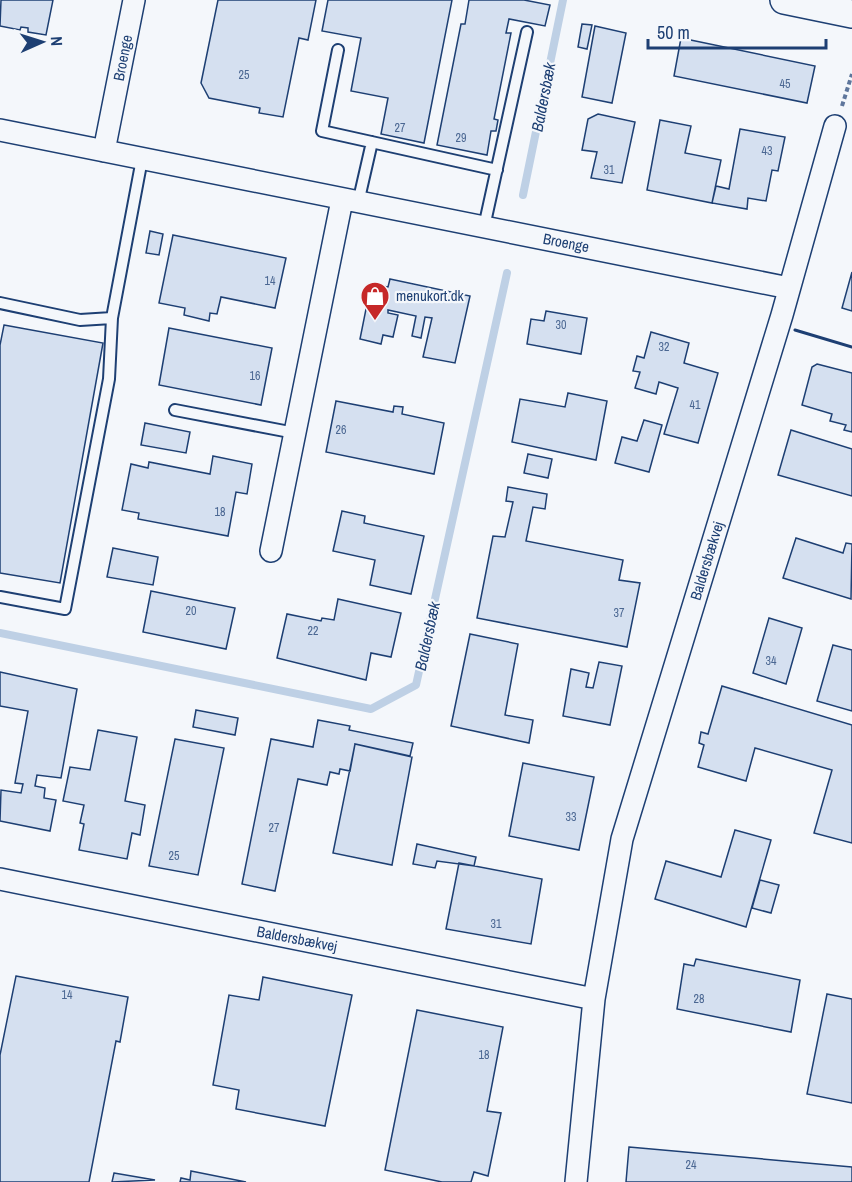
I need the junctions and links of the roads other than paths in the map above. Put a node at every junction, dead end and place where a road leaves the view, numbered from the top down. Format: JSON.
{"nodes":[{"id":1,"x":134,"y":0,"type":"edge"},
{"id":2,"x":784,"y":0,"type":"edge"},
{"id":3,"x":852,"y":14,"type":"edge"},
{"id":4,"x":527,"y":32,"type":"dead end"},
{"id":5,"x":339,"y":50,"type":"dead end"},
{"id":6,"x":835,"y":126,"type":"road end"},
{"id":7,"x":0,"y":130,"type":"edge"},
{"id":8,"x":372,"y":142,"type":"junction"},
{"id":9,"x":104,"y":151,"type":"junction"},
{"id":10,"x":142,"y":159,"type":"junction"},
{"id":11,"x":497,"y":170,"type":"junction"},
{"id":12,"x":350,"y":201,"type":"junction"},
{"id":13,"x":484,"y":227,"type":"junction"},
{"id":14,"x":789,"y":288,"type":"junction"},
{"id":15,"x":0,"y":303,"type":"edge"},
{"id":16,"x":112,"y":318,"type":"junction"},
{"id":17,"x":175,"y":410,"type":"dead end"},
{"id":18,"x":295,"y":433,"type":"junction"},
{"id":19,"x":271,"y":551,"type":"dead end"},
{"id":20,"x":0,"y":597,"type":"edge"},
{"id":21,"x":0,"y":879,"type":"edge"},
{"id":22,"x":594,"y":999,"type":"junction"},
{"id":23,"x":576,"y":1182,"type":"edge"}],
"edges":[{"from":1,"to":9,"type":"street","name":"Broenge"},
{"from":2,"to":3,"type":"street"},
{"from":4,"to":11,"type":"lane"},
{"from":5,"to":8,"type":"lane"},
{"from":6,"to":14,"type":"street","name":"Baldersbækvej"},
{"from":7,"to":9,"type":"street","name":"Broenge"},
{"from":8,"to":11,"type":"lane"},
{"from":8,"to":12,"type":"lane"},
{"from":9,"to":10,"type":"street","name":"Broenge"},
{"from":10,"to":12,"type":"street","name":"Broenge"},
{"from":10,"to":16,"type":"lane"},
{"from":11,"to":13,"type":"lane"},
{"from":12,"to":13,"type":"street","name":"Broenge"},
{"from":12,"to":18,"type":"street"},
{"from":13,"to":14,"type":"street","name":"Broenge"},
{"from":14,"to":22,"type":"street","name":"Baldersbækvej"},
{"from":15,"to":16,"type":"lane"},
{"from":16,"to":20,"type":"lane"},
{"from":17,"to":18,"type":"lane"},
{"from":18,"to":19,"type":"street"},
{"from":21,"to":22,"type":"street","name":"Baldersbækvej"},
{"from":22,"to":23,"type":"street","name":"Baldersbækvej"}]}
